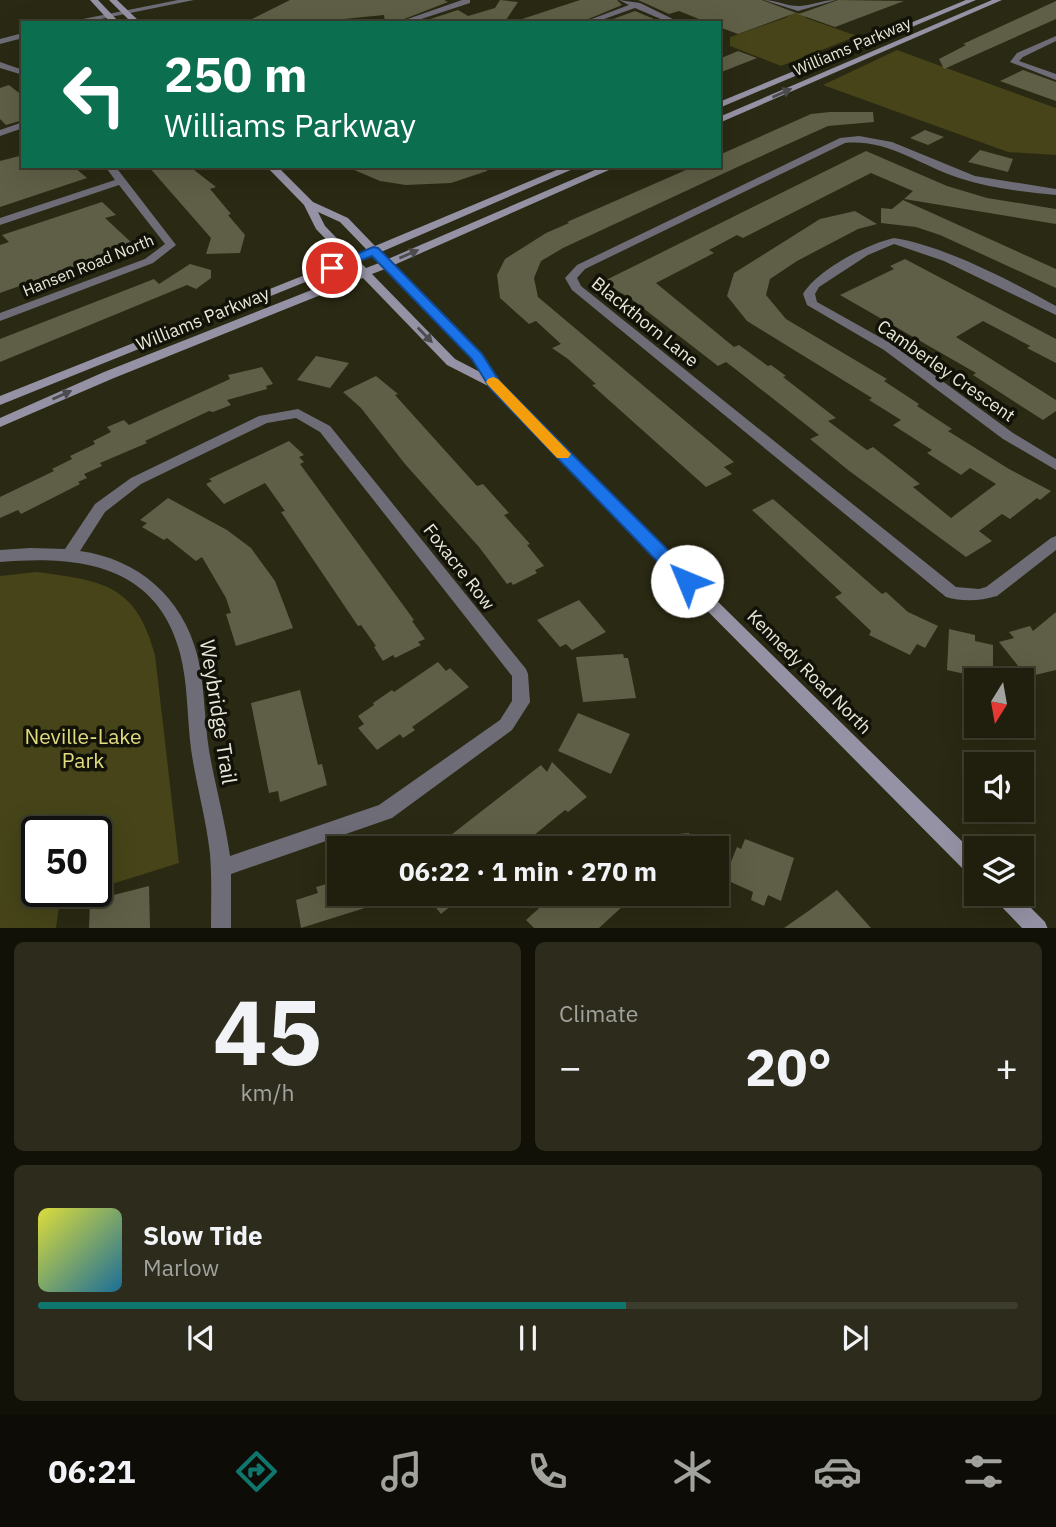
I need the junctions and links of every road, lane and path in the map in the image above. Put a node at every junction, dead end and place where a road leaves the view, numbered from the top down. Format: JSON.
{"nodes":[{"id":1,"x":94,"y":0,"type":"edge"},
{"id":2,"x":113,"y":0,"type":"edge"},
{"id":3,"x":190,"y":0,"type":"edge"},
{"id":4,"x":466,"y":0,"type":"edge"},
{"id":5,"x":623,"y":0,"type":"edge"},
{"id":6,"x":768,"y":0,"type":"edge"},
{"id":7,"x":832,"y":0,"type":"edge"},
{"id":8,"x":972,"y":0,"type":"edge"},
{"id":9,"x":998,"y":0,"type":"edge"},
{"id":10,"x":637,"y":5,"type":"junction"},
{"id":11,"x":127,"y":13,"type":"junction"},
{"id":12,"x":112,"y":19,"type":"edge"},
{"id":13,"x":90,"y":21,"type":"edge"},
{"id":14,"x":135,"y":21,"type":"edge"},
{"id":15,"x":407,"y":21,"type":"edge"},
{"id":16,"x":591,"y":21,"type":"edge"},
{"id":17,"x":673,"y":21,"type":"edge"},
{"id":18,"x":21,"y":36,"type":"edge"},
{"id":19,"x":1056,"y":38,"type":"edge"},
{"id":20,"x":0,"y":42,"type":"edge"},
{"id":21,"x":0,"y":65,"type":"edge"},
{"id":22,"x":21,"y":72,"type":"edge"},
{"id":23,"x":1056,"y":77,"type":"edge"},
{"id":24,"x":721,"y":104,"type":"edge"},
{"id":25,"x":721,"y":119,"type":"edge"},
{"id":26,"x":21,"y":126,"type":"edge"},
{"id":27,"x":0,"y":133,"type":"edge"},
{"id":28,"x":111,"y":168,"type":"edge"},
{"id":29,"x":273,"y":168,"type":"edge"},
{"id":30,"x":570,"y":168,"type":"edge"},
{"id":31,"x":608,"y":168,"type":"edge"},
{"id":32,"x":121,"y":181,"type":"junction"},
{"id":33,"x":1056,"y":192,"type":"edge"},
{"id":34,"x":309,"y":204,"type":"junction"},
{"id":35,"x":0,"y":222,"type":"edge"},
{"id":36,"x":373,"y":250,"type":"junction"},
{"id":37,"x":351,"y":260,"type":"junction"},
{"id":38,"x":387,"y":264,"type":"junction"},
{"id":39,"x":365,"y":273,"type":"junction"},
{"id":40,"x":1056,"y":311,"type":"edge"},
{"id":41,"x":0,"y":317,"type":"edge"},
{"id":42,"x":495,"y":385,"type":"junction"},
{"id":43,"x":0,"y":401,"type":"edge"},
{"id":44,"x":0,"y":423,"type":"edge"},
{"id":45,"x":1056,"y":465,"type":"edge"},
{"id":46,"x":1056,"y":541,"type":"edge"},
{"id":47,"x":70,"y":554,"type":"junction"},
{"id":48,"x":0,"y":556,"type":"edge"},
{"id":49,"x":964,"y":856,"type":"edge"},
{"id":50,"x":221,"y":868,"type":"junction"},
{"id":51,"x":1015,"y":906,"type":"edge"},
{"id":52,"x":221,"y":928,"type":"edge"},
{"id":53,"x":1037,"y":928,"type":"edge"}],
"edges":[{"from":1,"to":12,"type":"main road"},
{"from":2,"to":11,"type":"main road"},
{"from":3,"to":11,"type":"street"},
{"from":4,"to":15,"type":"street"},
{"from":5,"to":10,"type":"street"},
{"from":6,"to":7,"type":"street"},
{"from":8,"to":24,"type":"main road","name":"Williams Parkway"},
{"from":25,"to":9,"type":"main road","name":"Williams Parkway","one_way":true},
{"from":10,"to":16,"type":"street"},
{"from":10,"to":17,"type":"street"},
{"from":11,"to":12,"type":"street"},
{"from":11,"to":14,"type":"main road"},
{"from":12,"to":13,"type":"street"},
{"from":18,"to":20,"type":"street"},
{"from":19,"to":23,"type":"street"},
{"from":21,"to":22,"type":"street"},
{"from":26,"to":27,"type":"street"},
{"from":28,"to":32,"type":"street","name":"Hansen Road North"},
{"from":29,"to":34,"type":"main road"},
{"from":30,"to":36,"type":"main road","name":"Williams Parkway"},
{"from":38,"to":31,"type":"main road","name":"Williams Parkway","one_way":true},
{"from":32,"to":35,"type":"street"},
{"from":32,"to":41,"type":"street","name":"Hansen Road North"},
{"from":33,"to":46,"type":"street","name":"Blackthorn Lane"},
{"from":34,"to":36,"type":"main road","name":"Kennedy Road North"},
{"from":34,"to":37,"type":"main road","name":"Kennedy Road North"},
{"from":36,"to":37,"type":"main road","name":"Williams Parkway"},
{"from":36,"to":38,"type":"main road","name":"Kennedy Road North"},
{"from":37,"to":39,"type":"main road","name":"Kennedy Road North"},
{"from":37,"to":43,"type":"main road","name":"Williams Parkway"},
{"from":38,"to":39,"type":"main road","name":"Williams Parkway"},
{"from":38,"to":42,"type":"main road","name":"Kennedy Road North"},
{"from":39,"to":42,"type":"main road","name":"Kennedy Road North","one_way":true},
{"from":44,"to":39,"type":"main road","name":"Williams Parkway","one_way":true},
{"from":40,"to":45,"type":"street","name":"Camberley Crescent"},
{"from":42,"to":49,"type":"main road","name":"Kennedy Road North"},
{"from":47,"to":48,"type":"street","name":"Weybridge Trail"},
{"from":47,"to":50,"type":"street","name":"Weybridge Trail"},
{"from":47,"to":50,"type":"street","name":"Foxacre Row"},
{"from":50,"to":52,"type":"street","name":"Weybridge Trail"},
{"from":51,"to":53,"type":"main road"}]}
